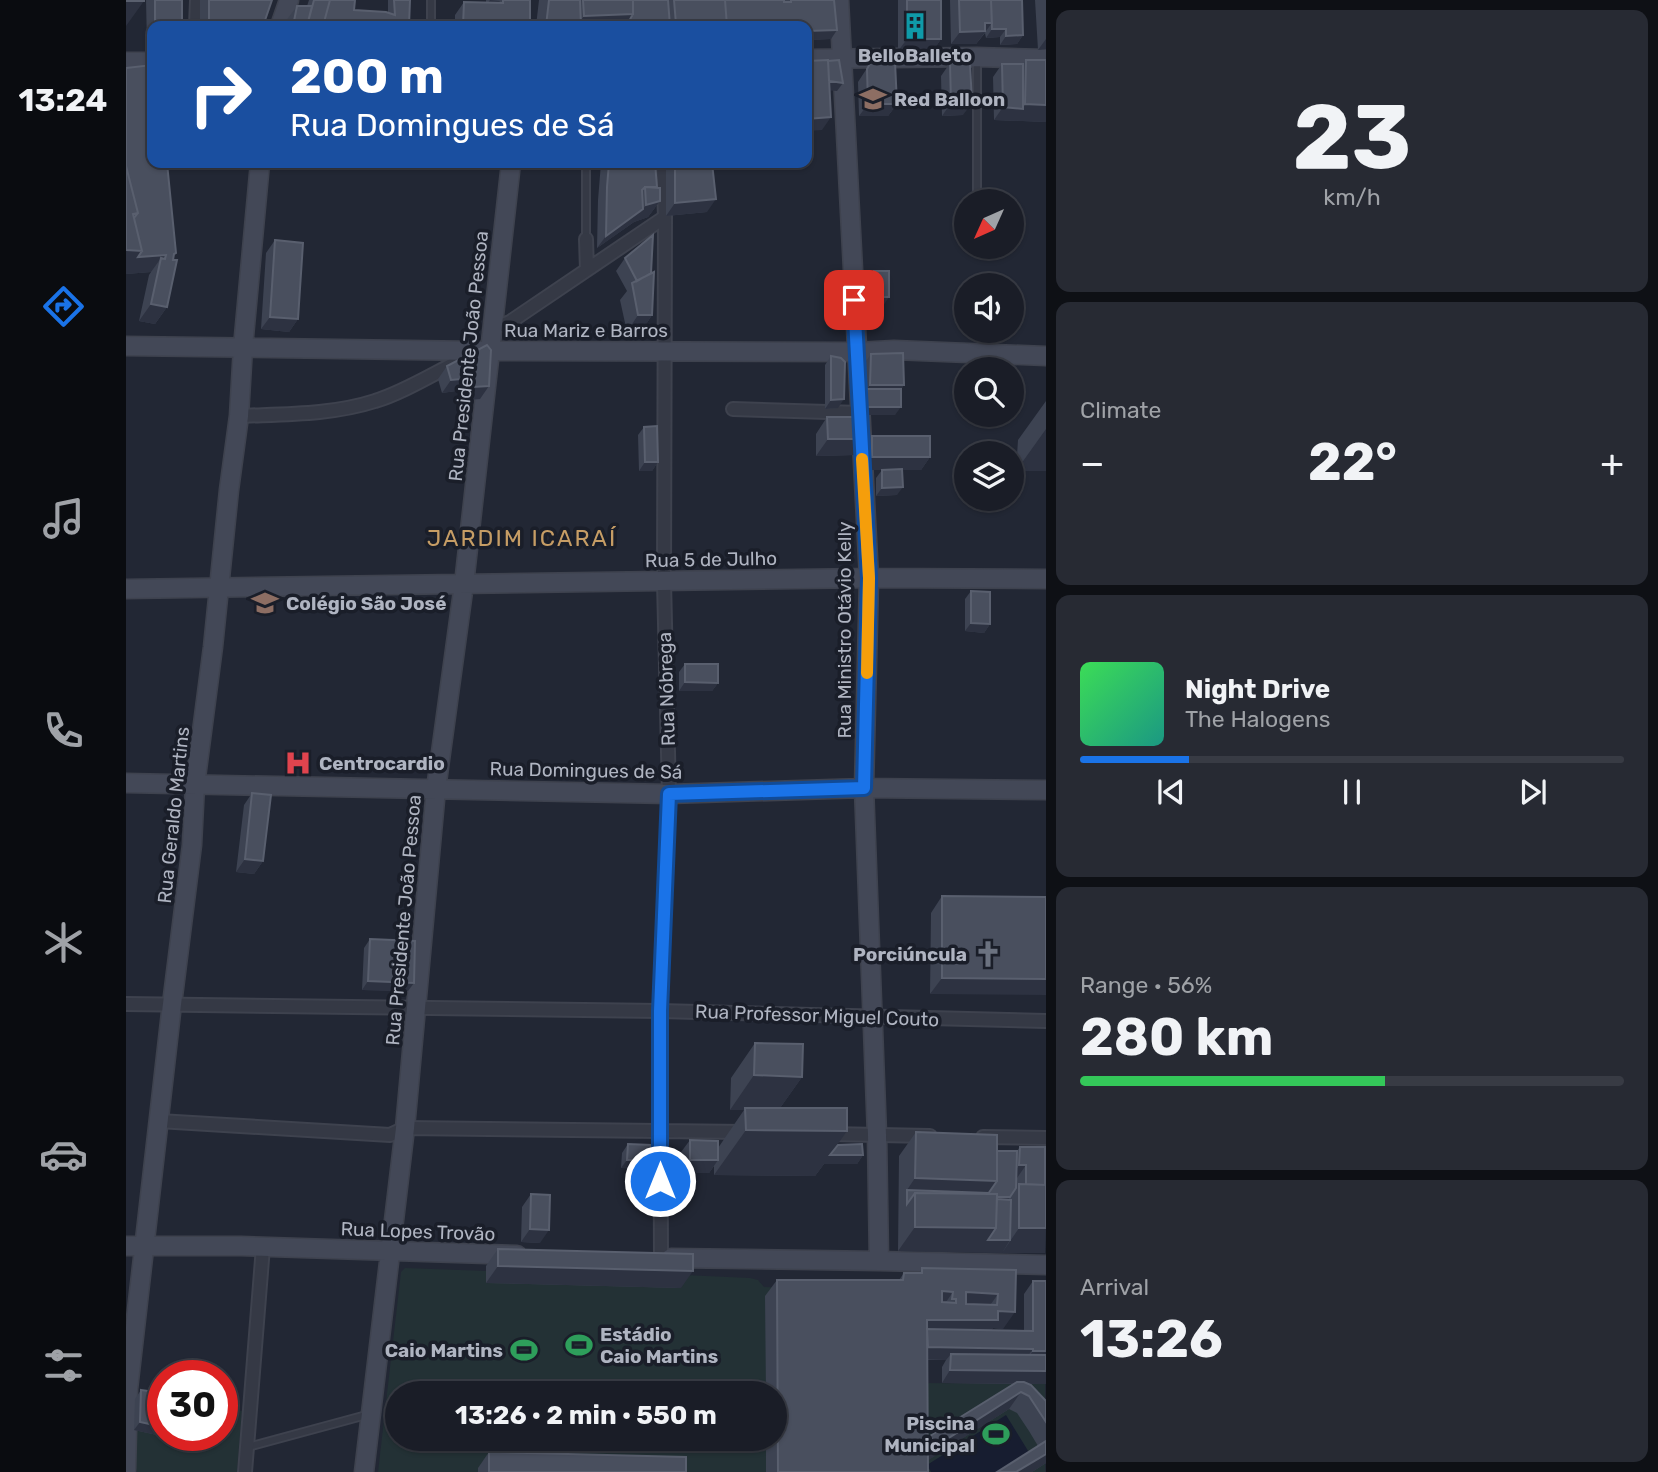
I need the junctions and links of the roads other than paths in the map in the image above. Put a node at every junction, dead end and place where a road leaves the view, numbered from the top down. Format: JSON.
{"nodes":[{"id":1,"x":197,"y":0,"type":"edge"},
{"id":2,"x":289,"y":0,"type":"edge"},
{"id":3,"x":431,"y":0,"type":"edge"},
{"id":4,"x":839,"y":0,"type":"edge"},
{"id":5,"x":196,"y":21,"type":"edge"},
{"id":6,"x":282,"y":21,"type":"edge"},
{"id":7,"x":431,"y":21,"type":"edge"},
{"id":8,"x":977,"y":57,"type":"junction"},
{"id":9,"x":841,"y":59,"type":"junction"},
{"id":10,"x":1045,"y":59,"type":"edge"},
{"id":11,"x":812,"y":60,"type":"edge"},
{"id":12,"x":126,"y":62,"type":"edge"},
{"id":13,"x":147,"y":62,"type":"edge"},
{"id":14,"x":260,"y":168,"type":"edge"},
{"id":15,"x":510,"y":168,"type":"edge"},
{"id":16,"x":586,"y":168,"type":"edge"},
{"id":17,"x":663,"y":168,"type":"edge"},
{"id":18,"x":977,"y":189,"type":"edge"},
{"id":19,"x":665,"y":217,"type":"junction"},
{"id":20,"x":586,"y":239,"type":"joint"},
{"id":21,"x":586,"y":270,"type":"junction"},
{"id":22,"x":492,"y":325,"type":"junction"},
{"id":23,"x":126,"y":346,"type":"edge"},
{"id":24,"x":243,"y":347,"type":"junction"},
{"id":25,"x":484,"y":351,"type":"junction"},
{"id":26,"x":663,"y":352,"type":"junction"},
{"id":27,"x":857,"y":352,"type":"junction"},
{"id":28,"x":1045,"y":356,"type":"edge"},
{"id":29,"x":733,"y":409,"type":"dead end"},
{"id":30,"x":860,"y":413,"type":"junction"},
{"id":31,"x":239,"y":416,"type":"junction"},
{"id":32,"x":869,"y":578,"type":"junction"},
{"id":33,"x":1045,"y":579,"type":"edge"},
{"id":34,"x":664,"y":581,"type":"junction"},
{"id":35,"x":464,"y":584,"type":"junction"},
{"id":36,"x":218,"y":587,"type":"junction"},
{"id":37,"x":126,"y":589,"type":"edge"},
{"id":38,"x":126,"y":783,"type":"edge"},
{"id":39,"x":195,"y":785,"type":"junction"},
{"id":40,"x":864,"y":788,"type":"junction"},
{"id":41,"x":436,"y":789,"type":"junction"},
{"id":42,"x":1045,"y":790,"type":"edge"},
{"id":43,"x":669,"y":794,"type":"junction"},
{"id":44,"x":126,"y":1004,"type":"edge"},
{"id":45,"x":172,"y":1004,"type":"junction"},
{"id":46,"x":417,"y":1007,"type":"junction"},
{"id":47,"x":660,"y":1011,"type":"junction"},
{"id":48,"x":872,"y":1016,"type":"junction"},
{"id":49,"x":1045,"y":1021,"type":"edge"},
{"id":50,"x":159,"y":1121,"type":"junction"},
{"id":51,"x":405,"y":1128,"type":"junction"},
{"id":52,"x":660,"y":1130,"type":"junction"},
{"id":53,"x":755,"y":1132,"type":"edge"},
{"id":54,"x":823,"y":1134,"type":"edge"},
{"id":55,"x":877,"y":1135,"type":"junction"},
{"id":56,"x":942,"y":1136,"type":"edge"},
{"id":57,"x":968,"y":1136,"type":"edge"},
{"id":58,"x":1045,"y":1138,"type":"edge"},
{"id":59,"x":126,"y":1245,"type":"edge"},
{"id":60,"x":145,"y":1246,"type":"junction"},
{"id":61,"x":263,"y":1247,"type":"junction"},
{"id":62,"x":390,"y":1252,"type":"junction"},
{"id":63,"x":539,"y":1255,"type":"edge"},
{"id":64,"x":654,"y":1258,"type":"joint"},
{"id":65,"x":880,"y":1261,"type":"junction"},
{"id":66,"x":1045,"y":1265,"type":"edge"},
{"id":67,"x":372,"y":1414,"type":"junction"},
{"id":68,"x":247,"y":1447,"type":"junction"},
{"id":69,"x":127,"y":1470,"type":"edge"},
{"id":70,"x":245,"y":1472,"type":"edge"},
{"id":71,"x":364,"y":1472,"type":"edge"}],
"edges":[{"from":1,"to":5,"type":"street"},
{"from":2,"to":6,"type":"street"},
{"from":3,"to":7,"type":"lane"},
{"from":4,"to":9,"type":"street","name":"Rua Ministro Otávio Kelly"},
{"from":8,"to":9,"type":"street"},
{"from":8,"to":10,"type":"street"},
{"from":8,"to":18,"type":"lane"},
{"from":9,"to":11,"type":"street"},
{"from":9,"to":27,"type":"street","name":"Rua Ministro Otávio Kelly"},
{"from":12,"to":13,"type":"street"},
{"from":14,"to":24,"type":"street","name":"Rua Geraldo Martins"},
{"from":15,"to":22,"type":"street","name":"Rua Presidente João Pessoa"},
{"from":16,"to":20,"type":"lane"},
{"from":17,"to":19,"type":"street","name":"Rua Nóbrega"},
{"from":19,"to":21,"type":"street"},
{"from":19,"to":26,"type":"street","name":"Rua Nóbrega"},
{"from":20,"to":21,"type":"street"},
{"from":21,"to":22,"type":"street"},
{"from":22,"to":25,"type":"street","name":"Rua Presidente João Pessoa"},
{"from":23,"to":24,"type":"street","name":"Rua Mariz e Barros"},
{"from":24,"to":25,"type":"street","name":"Rua Mariz e Barros"},
{"from":24,"to":31,"type":"street","name":"Rua Geraldo Martins"},
{"from":25,"to":26,"type":"street","name":"Rua Mariz e Barros"},
{"from":25,"to":31,"type":"street"},
{"from":25,"to":35,"type":"street","name":"Rua Presidente João Pessoa"},
{"from":26,"to":27,"type":"street","name":"Rua Mariz e Barros"},
{"from":26,"to":34,"type":"street","name":"Rua Nóbrega"},
{"from":27,"to":28,"type":"street","name":"Rua Mariz e Barros"},
{"from":27,"to":30,"type":"street","name":"Rua Ministro Otávio Kelly"},
{"from":29,"to":30,"type":"street"},
{"from":30,"to":32,"type":"street","name":"Rua Ministro Otávio Kelly"},
{"from":31,"to":36,"type":"street","name":"Rua Geraldo Martins"},
{"from":32,"to":33,"type":"street","name":"Rua 5 de Julho"},
{"from":32,"to":34,"type":"street","name":"Rua 5 de Julho"},
{"from":32,"to":40,"type":"street","name":"Rua Ministro Otávio Kelly"},
{"from":34,"to":35,"type":"street","name":"Rua 5 de Julho"},
{"from":34,"to":43,"type":"street","name":"Rua Nóbrega"},
{"from":35,"to":36,"type":"street","name":"Rua 5 de Julho"},
{"from":35,"to":41,"type":"street","name":"Rua Presidente João Pessoa"},
{"from":36,"to":37,"type":"street","name":"Rua 5 de Julho"},
{"from":36,"to":39,"type":"street","name":"Rua Geraldo Martins"},
{"from":38,"to":39,"type":"street","name":"Rua Domingues de Sá"},
{"from":39,"to":41,"type":"street","name":"Rua Domingues de Sá"},
{"from":39,"to":45,"type":"street","name":"Rua Geraldo Martins"},
{"from":40,"to":42,"type":"street","name":"Rua Domingues de Sá"},
{"from":40,"to":43,"type":"street","name":"Rua Domingues de Sá"},
{"from":40,"to":48,"type":"street","name":"Rua Ministro Otávio Kelly"},
{"from":41,"to":43,"type":"street","name":"Rua Domingues de Sá"},
{"from":41,"to":46,"type":"street","name":"Rua Presidente João Pessoa"},
{"from":43,"to":47,"type":"street","name":"Rua Nóbrega"},
{"from":44,"to":45,"type":"street","name":"Rua Professor Miguel Couto"},
{"from":45,"to":46,"type":"street","name":"Rua Professor Miguel Couto"},
{"from":45,"to":50,"type":"street","name":"Rua Geraldo Martins"},
{"from":46,"to":47,"type":"street","name":"Rua Professor Miguel Couto"},
{"from":46,"to":51,"type":"street","name":"Rua Presidente João Pessoa"},
{"from":47,"to":48,"type":"street","name":"Rua Professor Miguel Couto"},
{"from":47,"to":52,"type":"street","name":"Rua Nóbrega"},
{"from":48,"to":49,"type":"street","name":"Rua Professor Miguel Couto"},
{"from":48,"to":55,"type":"street","name":"Rua Ministro Otávio Kelly"},
{"from":50,"to":51,"type":"street"},
{"from":50,"to":60,"type":"street","name":"Rua Geraldo Martins"},
{"from":51,"to":52,"type":"street"},
{"from":51,"to":62,"type":"street","name":"Rua Presidente João Pessoa"},
{"from":52,"to":53,"type":"street"},
{"from":52,"to":64,"type":"street","name":"Rua Nóbrega"},
{"from":54,"to":55,"type":"street"},
{"from":55,"to":56,"type":"street"},
{"from":55,"to":65,"type":"street","name":"Rua Ministro Otávio Kelly"},
{"from":57,"to":58,"type":"street"},
{"from":59,"to":60,"type":"street","name":"Rua Lopes Trovão"},
{"from":60,"to":61,"type":"street","name":"Rua Lopes Trovão"},
{"from":60,"to":69,"type":"street","name":"Rua Geraldo Martins"},
{"from":61,"to":62,"type":"street","name":"Rua Lopes Trovão"},
{"from":61,"to":68,"type":"street"},
{"from":62,"to":63,"type":"street","name":"Rua Lopes Trovão"},
{"from":62,"to":67,"type":"street","name":"Rua Presidente João Pessoa"},
{"from":64,"to":65,"type":"street"},
{"from":65,"to":66,"type":"street"},
{"from":67,"to":68,"type":"lane"},
{"from":67,"to":71,"type":"street","name":"Rua Presidente João Pessoa"},
{"from":68,"to":70,"type":"street"}]}
